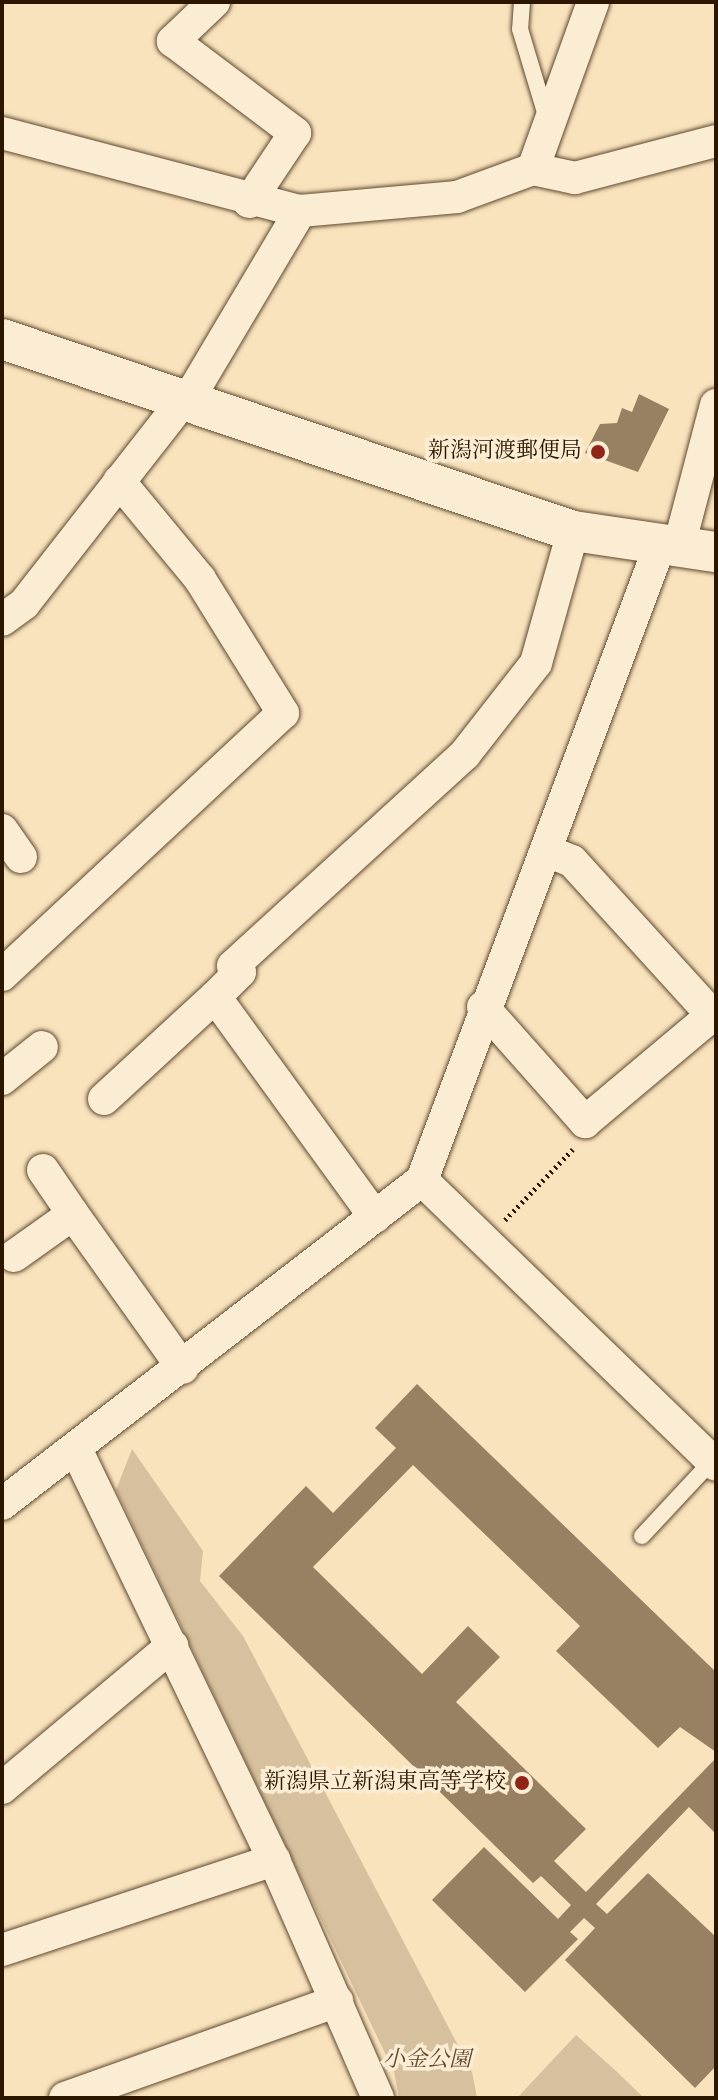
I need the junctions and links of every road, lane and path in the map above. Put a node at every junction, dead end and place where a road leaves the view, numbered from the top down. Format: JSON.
{"nodes":[{"id":1,"x":214,"y":2,"type":"edge"},
{"id":2,"x":522,"y":2,"type":"edge"},
{"id":3,"x":593,"y":2,"type":"edge"},
{"id":4,"x":549,"y":124,"type":"junction"},
{"id":5,"x":2,"y":133,"type":"edge"},
{"id":6,"x":716,"y":141,"type":"edge"},
{"id":7,"x":533,"y":169,"type":"junction"},
{"id":8,"x":249,"y":202,"type":"junction"},
{"id":9,"x":300,"y":211,"type":"junction"},
{"id":10,"x":2,"y":339,"type":"edge"},
{"id":11,"x":186,"y":400,"type":"junction"},
{"id":12,"x":716,"y":405,"type":"edge"},
{"id":13,"x":119,"y":481,"type":"junction"},
{"id":14,"x":573,"y":531,"type":"junction"},
{"id":15,"x":685,"y":548,"type":"edge"},
{"id":16,"x":2,"y":620,"type":"edge"},
{"id":17,"x":2,"y":830,"type":"edge"},
{"id":18,"x":547,"y":851,"type":"junction"},
{"id":19,"x":21,"y":857,"type":"dead end"},
{"id":20,"x":2,"y":975,"type":"edge"},
{"id":21,"x":215,"y":997,"type":"junction"},
{"id":22,"x":483,"y":1007,"type":"junction"},
{"id":23,"x":715,"y":1016,"type":"edge"},
{"id":24,"x":42,"y":1047,"type":"dead end"},
{"id":25,"x":2,"y":1079,"type":"edge"},
{"id":26,"x":104,"y":1099,"type":"dead end"},
{"id":27,"x":585,"y":1122,"type":"junction"},
{"id":28,"x":43,"y":1170,"type":"dead end"},
{"id":29,"x":422,"y":1180,"type":"junction"},
{"id":30,"x":73,"y":1214,"type":"junction"},
{"id":31,"x":375,"y":1217,"type":"junction"},
{"id":32,"x":485,"y":1241,"type":"junction"},
{"id":33,"x":14,"y":1256,"type":"dead end"},
{"id":34,"x":183,"y":1368,"type":"junction"},
{"id":35,"x":76,"y":1449,"type":"junction"},
{"id":36,"x":714,"y":1463,"type":"edge"},
{"id":37,"x":5,"y":1494,"type":"edge"},
{"id":38,"x":642,"y":1536,"type":"dead end"},
{"id":39,"x":172,"y":1646,"type":"junction"},
{"id":40,"x":2,"y":1788,"type":"edge"},
{"id":41,"x":274,"y":1860,"type":"junction"},
{"id":42,"x":2,"y":1950,"type":"edge"},
{"id":43,"x":337,"y":2001,"type":"junction"},
{"id":44,"x":65,"y":2098,"type":"edge"},
{"id":45,"x":378,"y":2098,"type":"edge"}],
"edges":[{"from":1,"to":8,"type":"street"},
{"from":2,"to":4,"type":"lane"},
{"from":3,"to":4,"type":"street"},
{"from":4,"to":7,"type":"street"},
{"from":5,"to":8,"type":"street"},
{"from":6,"to":7,"type":"street"},
{"from":7,"to":9,"type":"street"},
{"from":8,"to":9,"type":"street"},
{"from":9,"to":11,"type":"street"},
{"from":10,"to":11,"type":"street"},
{"from":11,"to":13,"type":"street"},
{"from":11,"to":14,"type":"street"},
{"from":12,"to":15,"type":"street"},
{"from":13,"to":16,"type":"street"},
{"from":13,"to":20,"type":"street"},
{"from":14,"to":15,"type":"street"},
{"from":14,"to":21,"type":"street"},
{"from":15,"to":18,"type":"street"},
{"from":17,"to":19,"type":"street"},
{"from":18,"to":22,"type":"street"},
{"from":18,"to":23,"type":"street"},
{"from":21,"to":26,"type":"street"},
{"from":21,"to":31,"type":"street"},
{"from":22,"to":27,"type":"street"},
{"from":22,"to":29,"type":"street"},
{"from":23,"to":27,"type":"street"},
{"from":24,"to":25,"type":"street"},
{"from":27,"to":32,"type":"path"},
{"from":28,"to":30,"type":"street"},
{"from":29,"to":31,"type":"street"},
{"from":29,"to":32,"type":"street"},
{"from":30,"to":33,"type":"street"},
{"from":30,"to":34,"type":"street"},
{"from":31,"to":34,"type":"street"},
{"from":32,"to":36,"type":"street"},
{"from":34,"to":35,"type":"street"},
{"from":35,"to":37,"type":"street"},
{"from":35,"to":39,"type":"street"},
{"from":36,"to":38,"type":"lane"},
{"from":39,"to":40,"type":"street"},
{"from":39,"to":41,"type":"street"},
{"from":41,"to":42,"type":"street"},
{"from":41,"to":43,"type":"street"},
{"from":43,"to":44,"type":"street"},
{"from":43,"to":45,"type":"street"}]}
